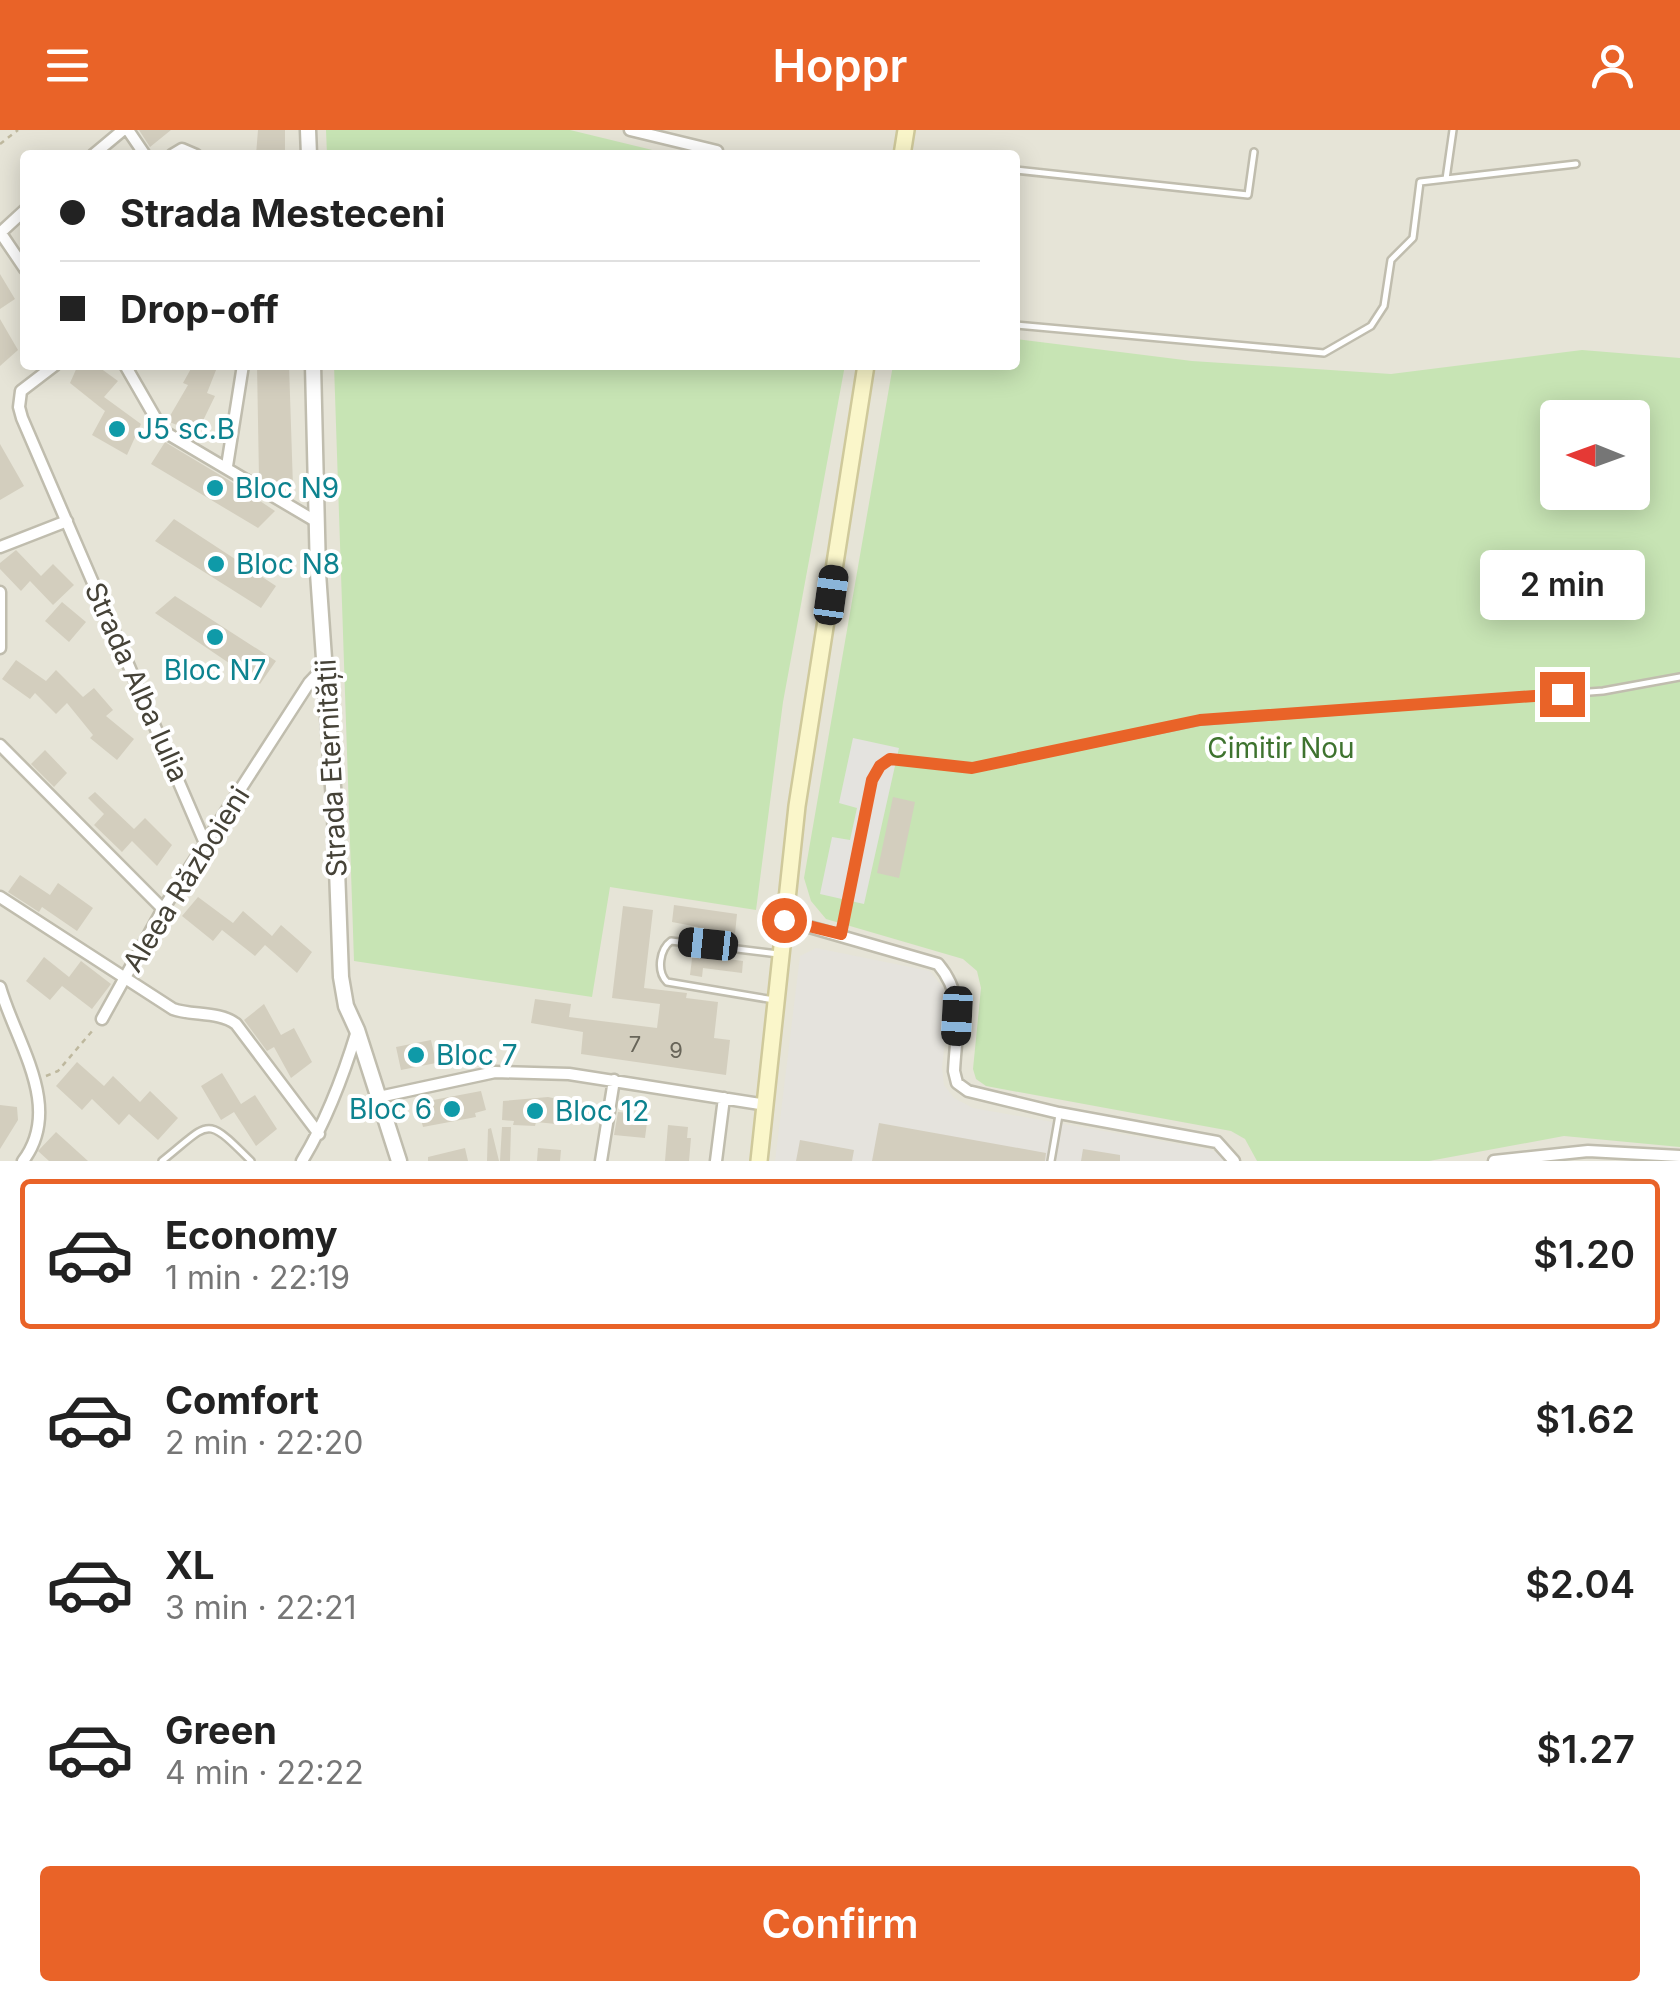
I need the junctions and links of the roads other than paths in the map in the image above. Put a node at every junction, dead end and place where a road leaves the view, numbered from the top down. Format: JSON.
{"nodes":[{"id":1,"x":126,"y":130,"type":"edge"},
{"id":2,"x":630,"y":130,"type":"edge"},
{"id":3,"x":1453,"y":130,"type":"edge"},
{"id":4,"x":99,"y":150,"type":"edge"},
{"id":5,"x":141,"y":150,"type":"edge"},
{"id":6,"x":713,"y":150,"type":"edge"},
{"id":7,"x":1254,"y":152,"type":"dead end"},
{"id":8,"x":1576,"y":164,"type":"dead end"},
{"id":9,"x":1020,"y":171,"type":"edge"},
{"id":10,"x":1446,"y":178,"type":"junction"},
{"id":11,"x":20,"y":214,"type":"edge"},
{"id":12,"x":0,"y":232,"type":"edge"},
{"id":13,"x":20,"y":262,"type":"edge"},
{"id":14,"x":1020,"y":325,"type":"edge"},
{"id":15,"x":48,"y":370,"type":"edge"},
{"id":16,"x":128,"y":370,"type":"edge"},
{"id":17,"x":242,"y":370,"type":"edge"},
{"id":18,"x":313,"y":370,"type":"edge"},
{"id":19,"x":865,"y":370,"type":"edge"},
{"id":20,"x":226,"y":466,"type":"junction"},
{"id":21,"x":67,"y":521,"type":"junction"},
{"id":22,"x":317,"y":522,"type":"junction"},
{"id":23,"x":0,"y":547,"type":"edge"},
{"id":24,"x":0,"y":592,"type":"edge"},
{"id":25,"x":0,"y":648,"type":"edge"},
{"id":26,"x":326,"y":665,"type":"junction"},
{"id":27,"x":1680,"y":677,"type":"edge"},
{"id":28,"x":0,"y":745,"type":"edge"},
{"id":29,"x":206,"y":843,"type":"junction"},
{"id":30,"x":0,"y":897,"type":"edge"},
{"id":31,"x":163,"y":909,"type":"junction"},
{"id":32,"x":784,"y":920,"type":"junction"},
{"id":33,"x":841,"y":934,"type":"junction"},
{"id":34,"x":781,"y":955,"type":"junction"},
{"id":35,"x":123,"y":977,"type":"junction"},
{"id":36,"x":0,"y":987,"type":"edge"},
{"id":37,"x":776,"y":1001,"type":"junction"},
{"id":38,"x":102,"y":1019,"type":"road end"},
{"id":39,"x":357,"y":1030,"type":"junction"},
{"id":40,"x":614,"y":1080,"type":"junction"},
{"id":41,"x":379,"y":1097,"type":"junction"},
{"id":42,"x":724,"y":1098,"type":"junction"},
{"id":43,"x":766,"y":1105,"type":"junction"},
{"id":44,"x":1059,"y":1113,"type":"junction"},
{"id":45,"x":319,"y":1134,"type":"junction"},
{"id":46,"x":1680,"y":1156,"type":"edge"},
{"id":47,"x":1654,"y":1157,"type":"edge"},
{"id":48,"x":22,"y":1161,"type":"edge"},
{"id":49,"x":162,"y":1161,"type":"edge"},
{"id":50,"x":251,"y":1161,"type":"edge"},
{"id":51,"x":302,"y":1161,"type":"edge"},
{"id":52,"x":399,"y":1161,"type":"edge"},
{"id":53,"x":601,"y":1161,"type":"edge"},
{"id":54,"x":716,"y":1161,"type":"edge"},
{"id":55,"x":759,"y":1161,"type":"edge"},
{"id":56,"x":1050,"y":1161,"type":"edge"},
{"id":57,"x":1234,"y":1161,"type":"edge"},
{"id":58,"x":1494,"y":1161,"type":"edge"}],
"edges":[{"from":1,"to":4,"type":"street"},
{"from":1,"to":5,"type":"street"},
{"from":2,"to":6,"type":"street"},
{"from":3,"to":10,"type":"lane"},
{"from":7,"to":9,"type":"lane"},
{"from":8,"to":10,"type":"lane"},
{"from":10,"to":14,"type":"lane"},
{"from":11,"to":12,"type":"street"},
{"from":12,"to":13,"type":"street"},
{"from":15,"to":21,"type":"street","name":"Strada Alba Iulia"},
{"from":16,"to":20,"type":"street"},
{"from":17,"to":20,"type":"street"},
{"from":18,"to":22,"type":"street","name":"Strada Eternității"},
{"from":19,"to":32,"type":"main road"},
{"from":20,"to":22,"type":"street"},
{"from":21,"to":23,"type":"street"},
{"from":21,"to":29,"type":"street","name":"Strada Alba Iulia"},
{"from":22,"to":26,"type":"street","name":"Strada Eternității"},
{"from":24,"to":25,"type":"street"},
{"from":26,"to":29,"type":"street","name":"Aleea Războieni"},
{"from":26,"to":39,"type":"street","name":"Strada Eternității"},
{"from":27,"to":33,"type":"lane"},
{"from":28,"to":31,"type":"street"},
{"from":29,"to":31,"type":"street","name":"Aleea Războieni"},
{"from":30,"to":35,"type":"street"},
{"from":31,"to":35,"type":"street","name":"Aleea Războieni"},
{"from":32,"to":33,"type":"street"},
{"from":32,"to":34,"type":"main road"},
{"from":33,"to":44,"type":"street"},
{"from":34,"to":37,"type":"main road"},
{"from":34,"to":37,"type":"lane"},
{"from":35,"to":38,"type":"street","name":"Aleea Războieni"},
{"from":35,"to":45,"type":"street"},
{"from":36,"to":48,"type":"street"},
{"from":37,"to":43,"type":"main road"},
{"from":39,"to":41,"type":"street","name":"Strada Eternității"},
{"from":39,"to":45,"type":"street"},
{"from":40,"to":41,"type":"street"},
{"from":40,"to":42,"type":"street"},
{"from":40,"to":53,"type":"street"},
{"from":41,"to":52,"type":"street","name":"Strada Eternității"},
{"from":42,"to":43,"type":"street"},
{"from":42,"to":54,"type":"street"},
{"from":43,"to":55,"type":"main road"},
{"from":44,"to":56,"type":"lane"},
{"from":44,"to":57,"type":"street"},
{"from":45,"to":51,"type":"street"},
{"from":46,"to":47,"type":"street"},
{"from":47,"to":58,"type":"street"},
{"from":49,"to":50,"type":"lane"}]}
